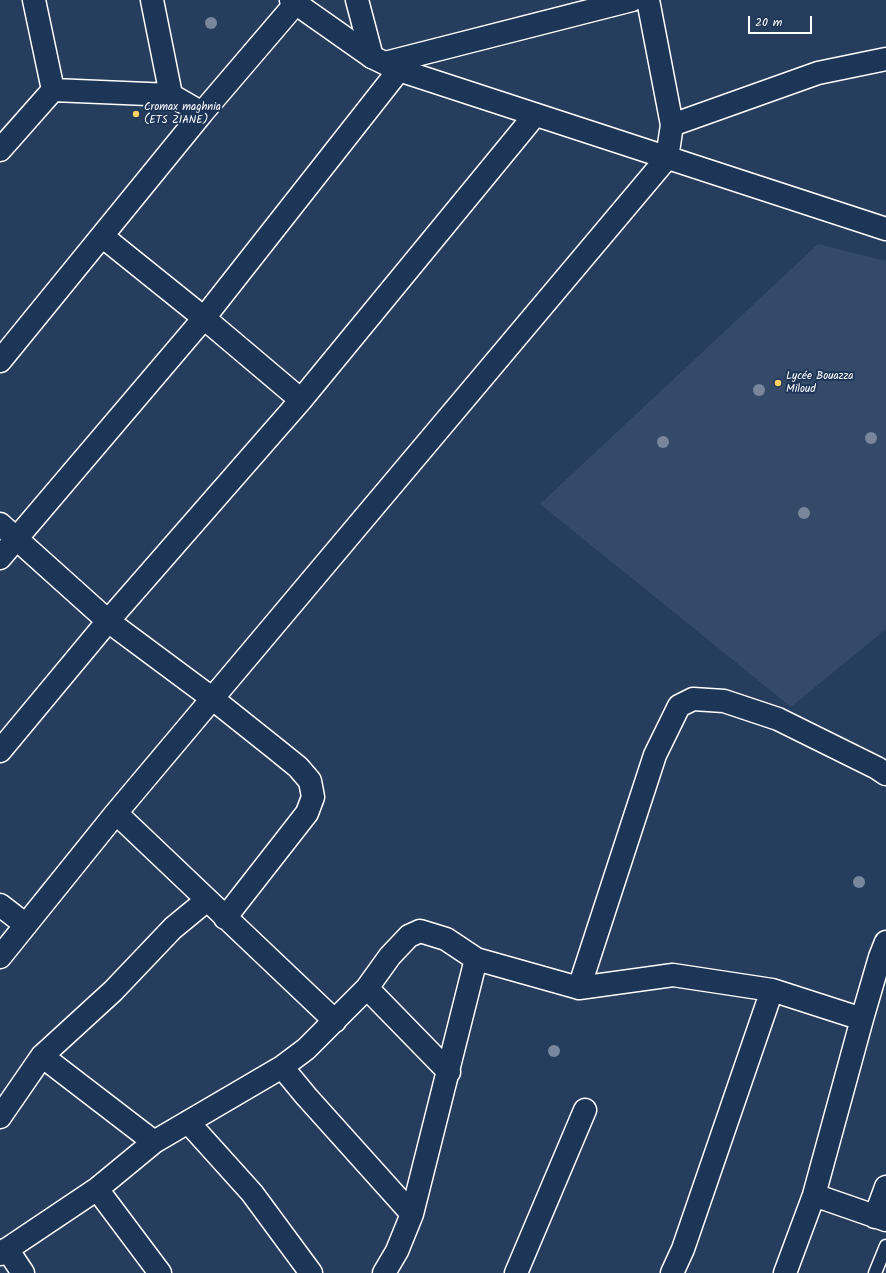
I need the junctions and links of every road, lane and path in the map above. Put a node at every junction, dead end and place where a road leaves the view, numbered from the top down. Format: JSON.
{"nodes":[{"id":1,"x":34,"y":0,"type":"edge"},
{"id":2,"x":152,"y":0,"type":"edge"},
{"id":3,"x":357,"y":0,"type":"edge"},
{"id":4,"x":632,"y":0,"type":"edge"},
{"id":5,"x":648,"y":0,"type":"edge"},
{"id":6,"x":294,"y":2,"type":"edge"},
{"id":7,"x":886,"y":59,"type":"edge"},
{"id":8,"x":386,"y":63,"type":"junction"},
{"id":9,"x":53,"y":90,"type":"junction"},
{"id":10,"x":172,"y":95,"type":"junction"},
{"id":11,"x":202,"y":113,"type":"junction"},
{"id":12,"x":535,"y":115,"type":"junction"},
{"id":13,"x":672,"y":125,"type":"junction"},
{"id":14,"x":0,"y":150,"type":"edge"},
{"id":15,"x":667,"y":158,"type":"junction"},
{"id":16,"x":886,"y":229,"type":"edge"},
{"id":17,"x":102,"y":236,"type":"junction"},
{"id":18,"x":204,"y":318,"type":"junction"},
{"id":19,"x":0,"y":361,"type":"edge"},
{"id":20,"x":301,"y":400,"type":"junction"},
{"id":21,"x":0,"y":524,"type":"edge"},
{"id":22,"x":17,"y":538,"type":"junction"},
{"id":23,"x":0,"y":558,"type":"edge"},
{"id":24,"x":108,"y":621,"type":"junction"},
{"id":25,"x":213,"y":699,"type":"junction"},
{"id":26,"x":0,"y":751,"type":"edge"},
{"id":27,"x":886,"y":774,"type":"edge"},
{"id":28,"x":116,"y":813,"type":"junction"},
{"id":29,"x":207,"y":900,"type":"junction"},
{"id":30,"x":0,"y":905,"type":"edge"},
{"id":31,"x":225,"y":918,"type":"junction"},
{"id":32,"x":26,"y":925,"type":"junction"},
{"id":33,"x":884,"y":952,"type":"edge"},
{"id":34,"x":0,"y":957,"type":"edge"},
{"id":35,"x":476,"y":959,"type":"junction"},
{"id":36,"x":367,"y":988,"type":"junction"},
{"id":37,"x":579,"y":988,"type":"junction"},
{"id":38,"x":772,"y":990,"type":"junction"},
{"id":39,"x":862,"y":1018,"type":"junction"},
{"id":40,"x":335,"y":1021,"type":"junction"},
{"id":41,"x":42,"y":1056,"type":"junction"},
{"id":42,"x":282,"y":1067,"type":"junction"},
{"id":43,"x":448,"y":1072,"type":"junction"},
{"id":44,"x":585,"y":1110,"type":"dead end"},
{"id":45,"x":0,"y":1117,"type":"edge"},
{"id":46,"x":188,"y":1122,"type":"junction"},
{"id":47,"x":154,"y":1142,"type":"junction"},
{"id":48,"x":886,"y":1187,"type":"edge"},
{"id":49,"x":97,"y":1189,"type":"junction"},
{"id":50,"x":814,"y":1195,"type":"junction"},
{"id":51,"x":412,"y":1214,"type":"junction"},
{"id":52,"x":880,"y":1218,"type":"edge"},
{"id":53,"x":886,"y":1246,"type":"edge"},
{"id":54,"x":3,"y":1252,"type":"edge"},
{"id":55,"x":23,"y":1273,"type":"edge"},
{"id":56,"x":160,"y":1273,"type":"edge"},
{"id":57,"x":311,"y":1273,"type":"edge"},
{"id":58,"x":384,"y":1273,"type":"edge"},
{"id":59,"x":516,"y":1273,"type":"edge"},
{"id":60,"x":672,"y":1273,"type":"edge"},
{"id":61,"x":786,"y":1273,"type":"edge"},
{"id":62,"x":875,"y":1273,"type":"edge"}],
"edges":[{"from":1,"to":9,"type":"street"},
{"from":2,"to":10,"type":"street"},
{"from":3,"to":8,"type":"street"},
{"from":4,"to":8,"type":"street"},
{"from":5,"to":13,"type":"street"},
{"from":6,"to":8,"type":"street"},
{"from":6,"to":11,"type":"street"},
{"from":7,"to":13,"type":"street"},
{"from":8,"to":12,"type":"street"},
{"from":8,"to":18,"type":"street"},
{"from":9,"to":10,"type":"street"},
{"from":9,"to":14,"type":"street"},
{"from":10,"to":11,"type":"street"},
{"from":11,"to":17,"type":"street"},
{"from":12,"to":15,"type":"street"},
{"from":12,"to":20,"type":"street"},
{"from":13,"to":15,"type":"street"},
{"from":15,"to":16,"type":"street"},
{"from":15,"to":25,"type":"street"},
{"from":17,"to":18,"type":"street"},
{"from":17,"to":19,"type":"street"},
{"from":18,"to":20,"type":"street"},
{"from":18,"to":22,"type":"street"},
{"from":20,"to":24,"type":"street"},
{"from":21,"to":22,"type":"street"},
{"from":22,"to":23,"type":"street"},
{"from":22,"to":24,"type":"street"},
{"from":24,"to":25,"type":"street"},
{"from":24,"to":26,"type":"street"},
{"from":25,"to":28,"type":"street"},
{"from":25,"to":31,"type":"street"},
{"from":27,"to":37,"type":"street"},
{"from":28,"to":29,"type":"street"},
{"from":28,"to":32,"type":"street"},
{"from":29,"to":31,"type":"street"},
{"from":29,"to":41,"type":"street"},
{"from":30,"to":32,"type":"street"},
{"from":31,"to":40,"type":"street"},
{"from":32,"to":34,"type":"street"},
{"from":33,"to":39,"type":"street"},
{"from":35,"to":36,"type":"street"},
{"from":35,"to":37,"type":"street"},
{"from":35,"to":43,"type":"street"},
{"from":36,"to":40,"type":"street"},
{"from":36,"to":43,"type":"street"},
{"from":37,"to":38,"type":"street"},
{"from":38,"to":39,"type":"street"},
{"from":38,"to":60,"type":"street"},
{"from":39,"to":50,"type":"street"},
{"from":40,"to":42,"type":"street"},
{"from":41,"to":45,"type":"street"},
{"from":41,"to":47,"type":"street"},
{"from":42,"to":46,"type":"street"},
{"from":42,"to":51,"type":"street"},
{"from":43,"to":51,"type":"street"},
{"from":44,"to":59,"type":"street"},
{"from":46,"to":47,"type":"street"},
{"from":46,"to":57,"type":"street"},
{"from":47,"to":49,"type":"street"},
{"from":48,"to":52,"type":"street"},
{"from":49,"to":54,"type":"street"},
{"from":49,"to":56,"type":"street"},
{"from":50,"to":52,"type":"street"},
{"from":50,"to":61,"type":"street"},
{"from":51,"to":58,"type":"street"},
{"from":53,"to":62,"type":"lane"},
{"from":54,"to":55,"type":"street"}]}
